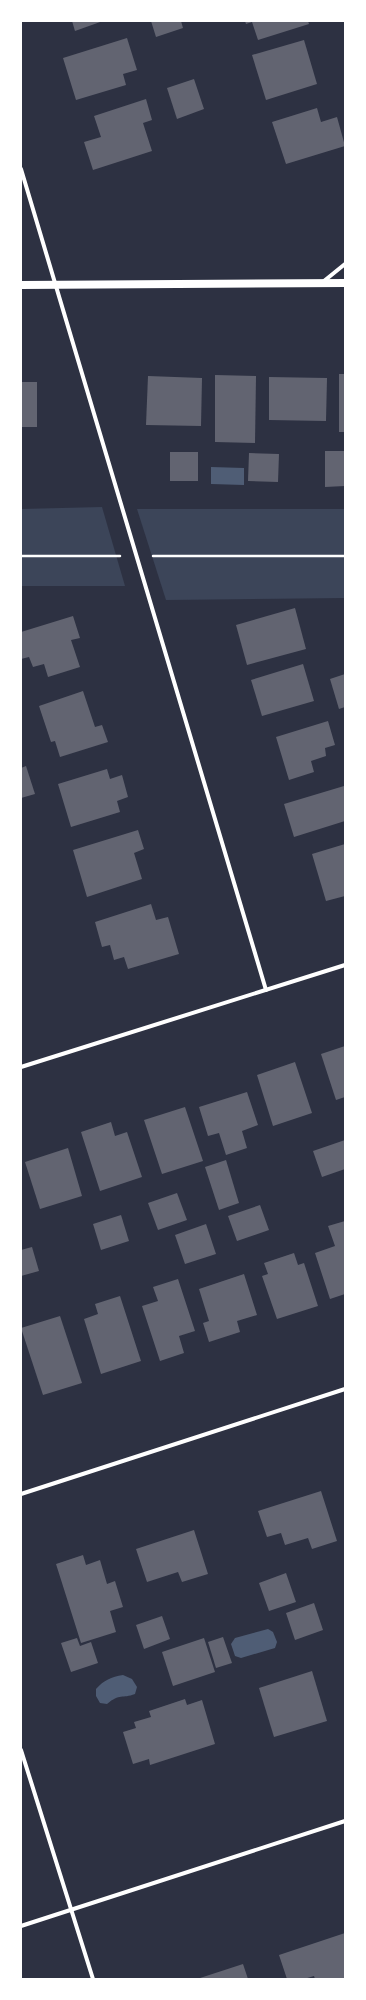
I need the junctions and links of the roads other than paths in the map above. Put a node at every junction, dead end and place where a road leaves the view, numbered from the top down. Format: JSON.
{"nodes":[{"id":1,"x":21,"y":169,"type":"edge"},
{"id":2,"x":345,"y":264,"type":"edge"},
{"id":3,"x":322,"y":283,"type":"junction"},
{"id":4,"x":345,"y":283,"type":"edge"},
{"id":5,"x":21,"y":285,"type":"edge"},
{"id":6,"x":56,"y":285,"type":"junction"},
{"id":7,"x":345,"y":965,"type":"edge"},
{"id":8,"x":266,"y":990,"type":"junction"},
{"id":9,"x":21,"y":1067,"type":"edge"},
{"id":10,"x":345,"y":1388,"type":"edge"},
{"id":11,"x":21,"y":1494,"type":"edge"},
{"id":12,"x":21,"y":1750,"type":"edge"},
{"id":13,"x":345,"y":1821,"type":"edge"},
{"id":14,"x":70,"y":1909,"type":"junction"},
{"id":15,"x":21,"y":1926,"type":"edge"},
{"id":16,"x":93,"y":1979,"type":"edge"}],
"edges":[{"from":1,"to":6,"type":"street"},
{"from":2,"to":3,"type":"street"},
{"from":3,"to":4,"type":"main road"},
{"from":3,"to":6,"type":"main road"},
{"from":5,"to":6,"type":"main road"},
{"from":6,"to":8,"type":"street"},
{"from":7,"to":8,"type":"street"},
{"from":8,"to":9,"type":"street"},
{"from":10,"to":11,"type":"street"},
{"from":12,"to":14,"type":"street"},
{"from":13,"to":14,"type":"street"},
{"from":14,"to":15,"type":"street"},
{"from":14,"to":16,"type":"street"}]}
